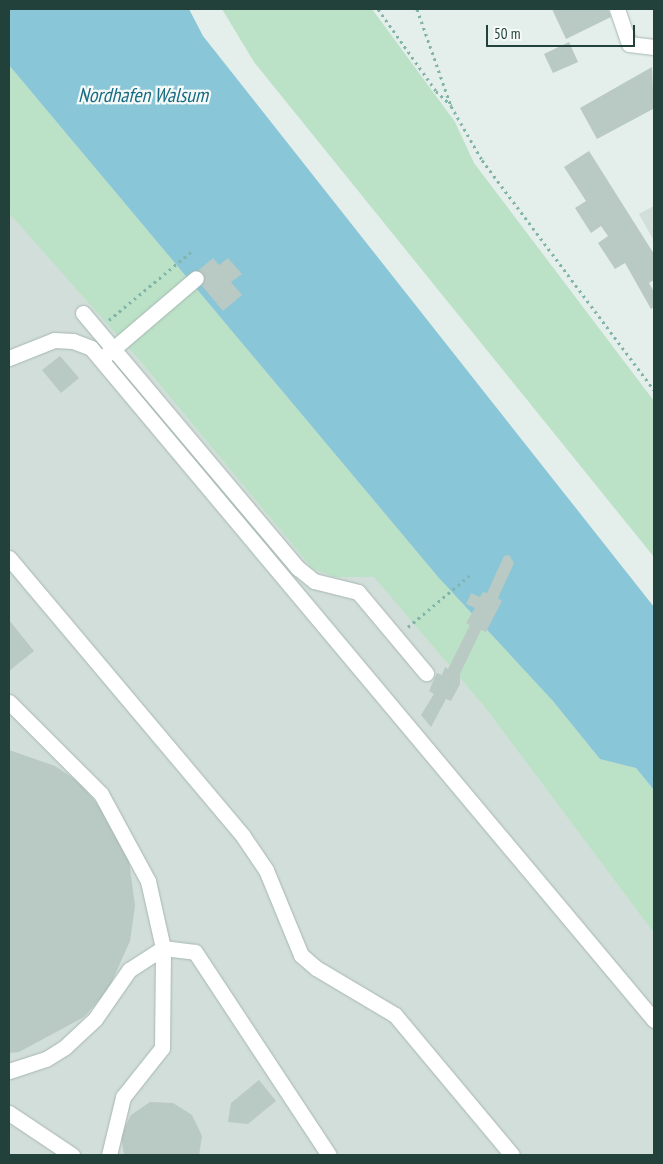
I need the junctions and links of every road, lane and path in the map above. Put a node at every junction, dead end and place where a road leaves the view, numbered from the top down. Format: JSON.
{"nodes":[{"id":1,"x":378,"y":9,"type":"edge"},
{"id":2,"x":417,"y":9,"type":"edge"},
{"id":3,"x":617,"y":9,"type":"edge"},
{"id":4,"x":654,"y":47,"type":"edge"},
{"id":5,"x":451,"y":106,"type":"junction"},
{"id":6,"x":191,"y":252,"type":"dead end"},
{"id":7,"x":196,"y":278,"type":"dead end"},
{"id":8,"x":84,"y":313,"type":"dead end"},
{"id":9,"x":100,"y":328,"type":"junction"},
{"id":10,"x":115,"y":345,"type":"junction"},
{"id":11,"x":96,"y":354,"type":"junction"},
{"id":12,"x":9,"y":358,"type":"edge"},
{"id":13,"x":654,"y":390,"type":"edge"},
{"id":14,"x":9,"y":558,"type":"edge"},
{"id":15,"x":298,"y":568,"type":"junction"},
{"id":16,"x":469,"y":576,"type":"dead end"},
{"id":17,"x":284,"y":580,"type":"junction"},
{"id":18,"x":418,"y":620,"type":"dead end"},
{"id":19,"x":426,"y":673,"type":"dead end"},
{"id":20,"x":9,"y":702,"type":"edge"},
{"id":21,"x":162,"y":948,"type":"junction"},
{"id":22,"x":654,"y":1020,"type":"edge"},
{"id":23,"x":9,"y":1071,"type":"edge"},
{"id":24,"x":9,"y":1113,"type":"edge"},
{"id":25,"x":72,"y":1155,"type":"edge"},
{"id":26,"x":109,"y":1155,"type":"edge"},
{"id":27,"x":329,"y":1155,"type":"edge"},
{"id":28,"x":512,"y":1155,"type":"edge"}],
"edges":[{"from":1,"to":5,"type":"path"},
{"from":2,"to":5,"type":"path"},
{"from":3,"to":4,"type":"lane"},
{"from":5,"to":13,"type":"path"},
{"from":6,"to":9,"type":"path"},
{"from":7,"to":10,"type":"lane"},
{"from":8,"to":9,"type":"lane"},
{"from":9,"to":10,"type":"lane"},
{"from":9,"to":11,"type":"lane"},
{"from":10,"to":11,"type":"lane"},
{"from":10,"to":15,"type":"lane"},
{"from":11,"to":12,"type":"lane"},
{"from":11,"to":17,"type":"lane"},
{"from":14,"to":28,"type":"lane"},
{"from":15,"to":17,"type":"lane"},
{"from":15,"to":19,"type":"lane"},
{"from":16,"to":18,"type":"path"},
{"from":17,"to":22,"type":"lane"},
{"from":20,"to":21,"type":"lane"},
{"from":21,"to":23,"type":"lane"},
{"from":21,"to":26,"type":"lane"},
{"from":21,"to":27,"type":"lane"},
{"from":24,"to":25,"type":"lane"}]}
